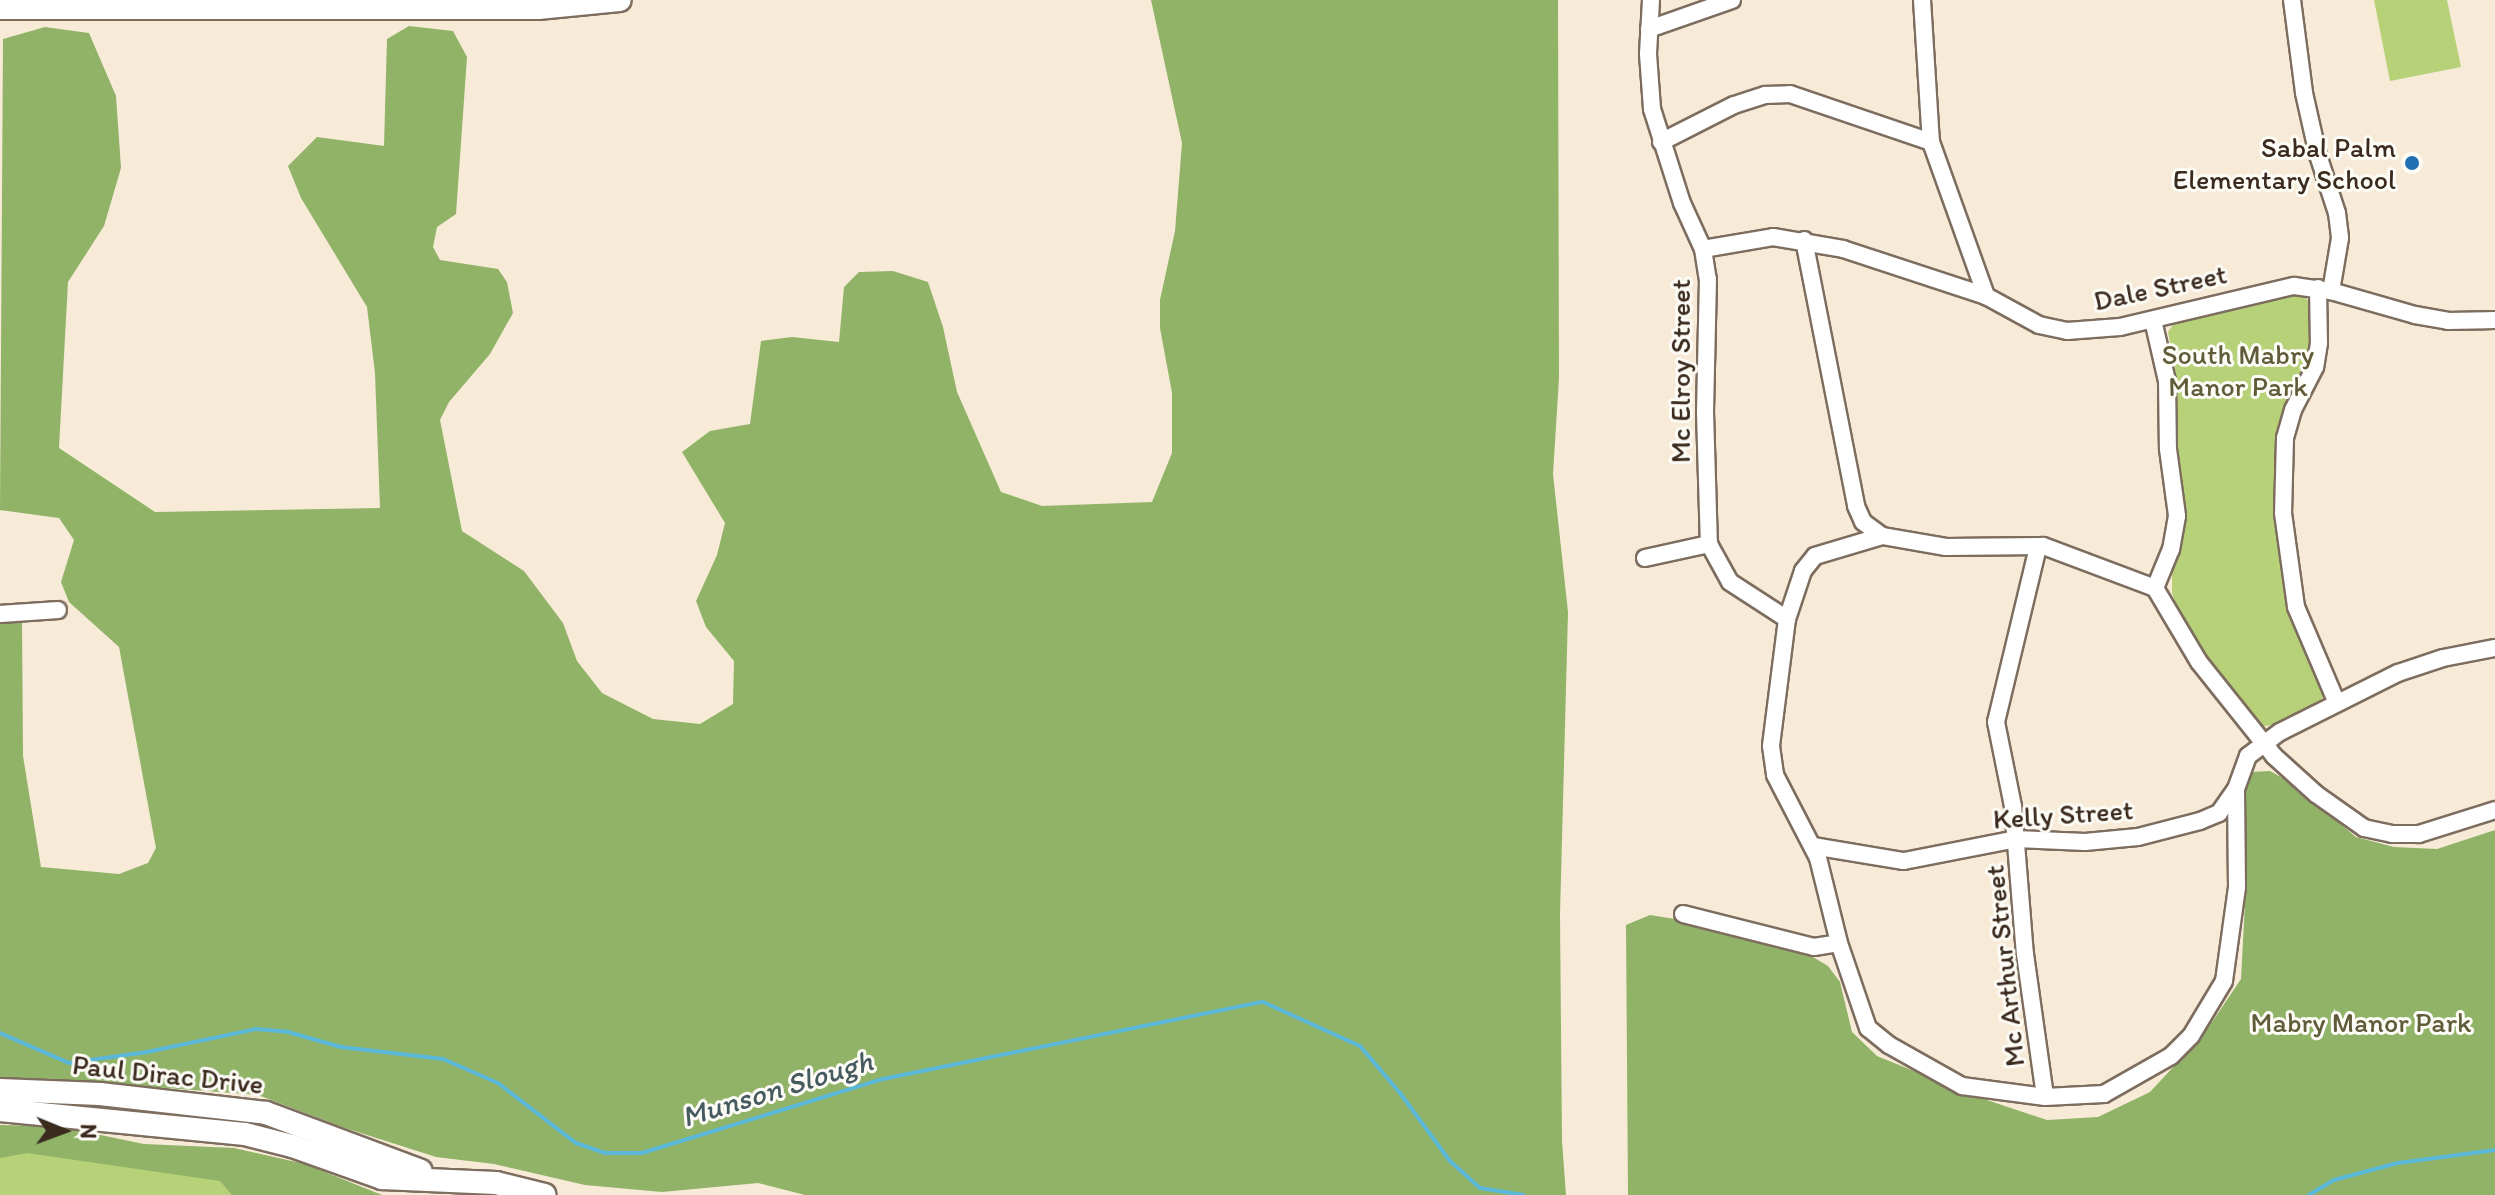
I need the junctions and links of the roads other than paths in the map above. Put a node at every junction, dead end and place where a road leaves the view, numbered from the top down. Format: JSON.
{"nodes":[{"id":1,"x":620,"y":0,"type":"edge"},
{"id":2,"x":1651,"y":0,"type":"edge"},
{"id":3,"x":1732,"y":0,"type":"edge"},
{"id":4,"x":1922,"y":0,"type":"edge"},
{"id":5,"x":2292,"y":0,"type":"edge"},
{"id":6,"x":0,"y":8,"type":"edge"},
{"id":7,"x":1649,"y":29,"type":"junction"},
{"id":8,"x":1661,"y":142,"type":"junction"},
{"id":9,"x":1931,"y":142,"type":"junction"},
{"id":10,"x":1804,"y":240,"type":"junction"},
{"id":11,"x":1703,"y":249,"type":"junction"},
{"id":12,"x":2324,"y":290,"type":"junction"},
{"id":13,"x":1986,"y":296,"type":"junction"},
{"id":14,"x":2153,"y":320,"type":"junction"},
{"id":15,"x":2495,"y":320,"type":"edge"},
{"id":16,"x":1882,"y":536,"type":"junction"},
{"id":17,"x":1709,"y":544,"type":"junction"},
{"id":18,"x":2038,"y":547,"type":"junction"},
{"id":19,"x":1645,"y":558,"type":"dead end"},
{"id":20,"x":2155,"y":588,"type":"junction"},
{"id":21,"x":58,"y":610,"type":"dead end"},
{"id":22,"x":0,"y":614,"type":"edge"},
{"id":23,"x":1787,"y":619,"type":"junction"},
{"id":24,"x":2495,"y":648,"type":"edge"},
{"id":25,"x":2336,"y":701,"type":"junction"},
{"id":26,"x":2265,"y":744,"type":"junction"},
{"id":27,"x":2236,"y":789,"type":"junction"},
{"id":28,"x":2495,"y":810,"type":"edge"},
{"id":29,"x":2016,"y":839,"type":"junction"},
{"id":30,"x":1813,"y":846,"type":"junction"},
{"id":31,"x":1683,"y":914,"type":"dead end"},
{"id":32,"x":1839,"y":943,"type":"junction"},
{"id":33,"x":0,"y":1090,"type":"edge"},
{"id":34,"x":2045,"y":1097,"type":"junction"},
{"id":35,"x":0,"y":1110,"type":"edge"},
{"id":36,"x":462,"y":1180,"type":"junction"},
{"id":37,"x":545,"y":1195,"type":"edge"}],
"edges":[{"from":1,"to":6,"type":"street"},
{"from":2,"to":7,"type":"street","name":"Mc Elroy Street"},
{"from":3,"to":7,"type":"street"},
{"from":4,"to":9,"type":"street"},
{"from":5,"to":12,"type":"street"},
{"from":7,"to":8,"type":"street","name":"Mc Elroy Street"},
{"from":8,"to":9,"type":"street"},
{"from":8,"to":11,"type":"street","name":"Mc Elroy Street"},
{"from":9,"to":13,"type":"street"},
{"from":10,"to":11,"type":"street","name":"Dale Street"},
{"from":10,"to":13,"type":"street","name":"Dale Street"},
{"from":10,"to":16,"type":"street"},
{"from":11,"to":17,"type":"street","name":"Mc Elroy Street"},
{"from":12,"to":14,"type":"street","name":"Dale Street"},
{"from":12,"to":15,"type":"street","name":"Dale Street"},
{"from":12,"to":25,"type":"street"},
{"from":13,"to":14,"type":"street","name":"Dale Street"},
{"from":14,"to":20,"type":"street"},
{"from":16,"to":18,"type":"street"},
{"from":16,"to":23,"type":"street"},
{"from":17,"to":19,"type":"street"},
{"from":17,"to":23,"type":"street","name":"Mc Elroy Street"},
{"from":18,"to":20,"type":"street"},
{"from":18,"to":29,"type":"street","name":"Mc Arthur Street"},
{"from":20,"to":26,"type":"street"},
{"from":21,"to":22,"type":"street"},
{"from":23,"to":30,"type":"street"},
{"from":24,"to":25,"type":"street","name":"Kelly Street"},
{"from":25,"to":26,"type":"street","name":"Kelly Street"},
{"from":26,"to":27,"type":"street","name":"Kelly Street"},
{"from":26,"to":28,"type":"street"},
{"from":27,"to":29,"type":"street","name":"Kelly Street"},
{"from":27,"to":34,"type":"street"},
{"from":29,"to":30,"type":"street","name":"Kelly Street"},
{"from":29,"to":34,"type":"street","name":"Mc Arthur Street"},
{"from":30,"to":32,"type":"street"},
{"from":31,"to":32,"type":"street"},
{"from":32,"to":34,"type":"street"},
{"from":33,"to":36,"type":"street","name":"Paul Dirac Drive"},
{"from":35,"to":36,"type":"street","name":"Paul Dirac Drive"},
{"from":36,"to":37,"type":"street","name":"Paul Dirac Drive"}]}
